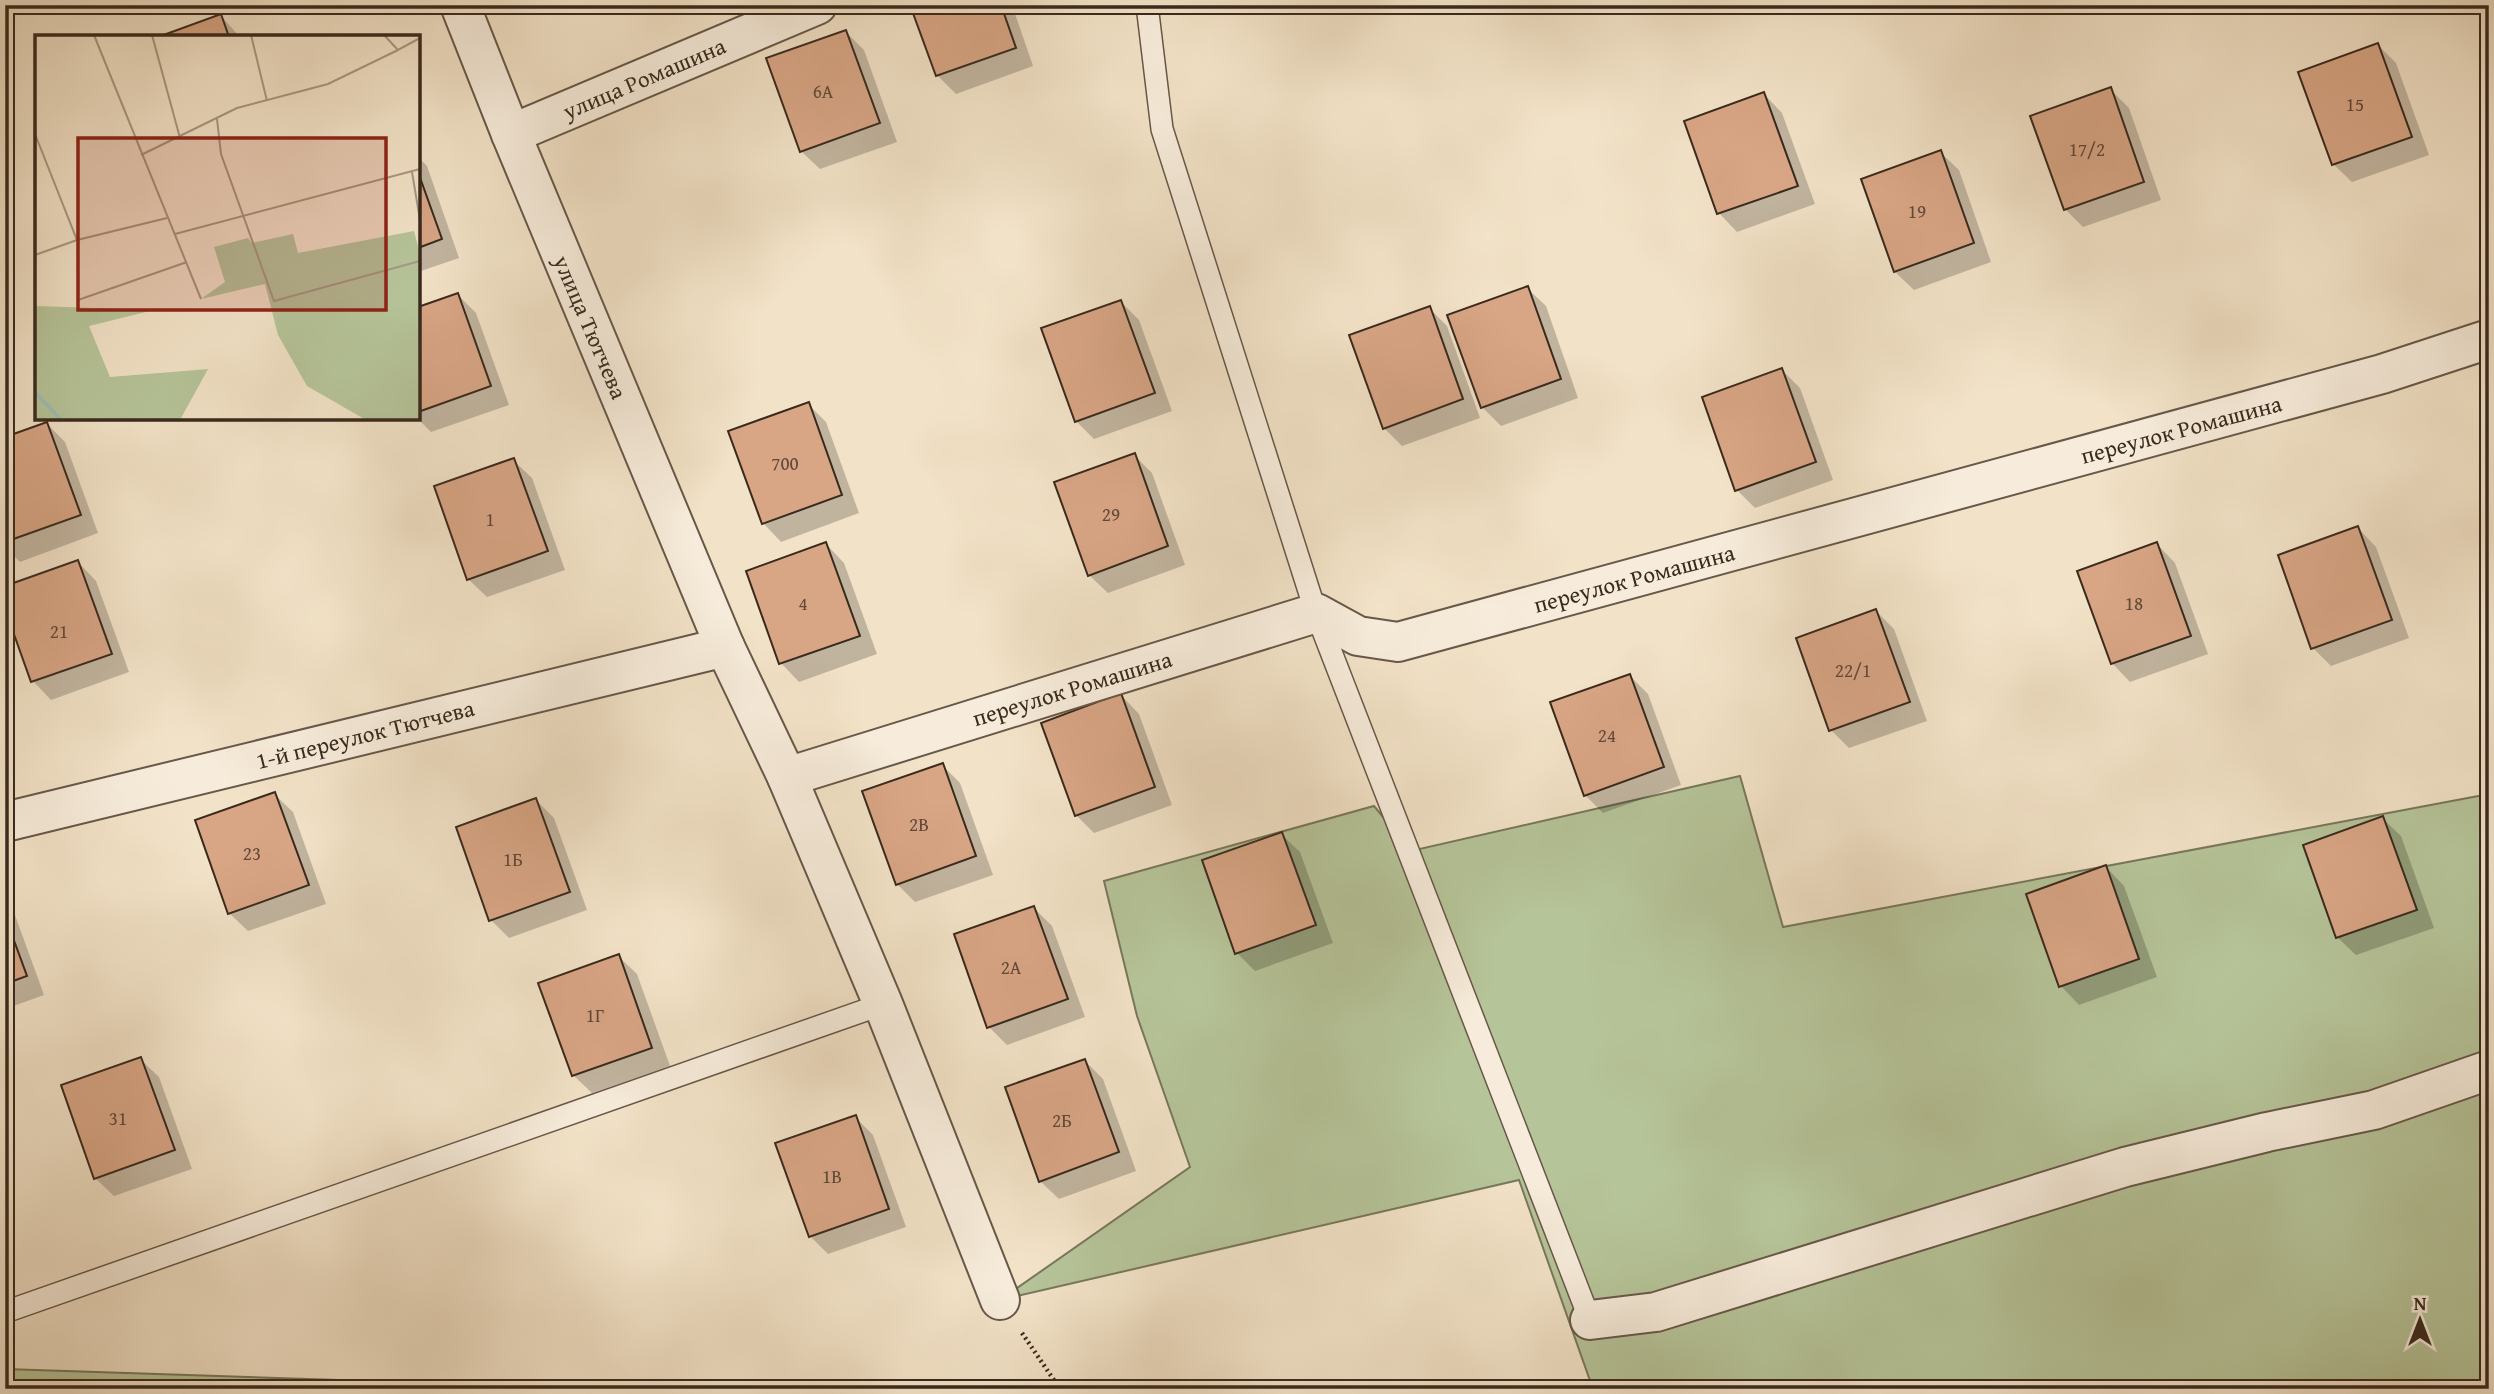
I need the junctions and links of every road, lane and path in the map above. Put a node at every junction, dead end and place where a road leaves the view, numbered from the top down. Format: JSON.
{"nodes":[{"id":1,"x":460,"y":5,"type":"edge"},
{"id":2,"x":817,"y":5,"type":"edge"},
{"id":3,"x":1147,"y":5,"type":"edge"},
{"id":4,"x":510,"y":134,"type":"junction"},
{"id":5,"x":2489,"y":339,"type":"edge"},
{"id":6,"x":1316,"y":613,"type":"junction"},
{"id":7,"x":724,"y":647,"type":"junction"},
{"id":8,"x":786,"y":777,"type":"junction"},
{"id":9,"x":5,"y":822,"type":"edge"},
{"id":10,"x":883,"y":1004,"type":"junction"},
{"id":11,"x":2489,"y":1070,"type":"edge"},
{"id":12,"x":1000,"y":1300,"type":"joint"},
{"id":13,"x":5,"y":1312,"type":"edge"},
{"id":14,"x":1590,"y":1320,"type":"joint"},
{"id":15,"x":1060,"y":1389,"type":"edge"}],
"edges":[{"from":1,"to":4,"type":"street","name":"улица Тютчева"},
{"from":2,"to":4,"type":"street","name":"улица Ромашина"},
{"from":3,"to":6,"type":"lane"},
{"from":4,"to":7,"type":"street","name":"улица Тютчева"},
{"from":5,"to":6,"type":"street","name":"переулок Ромашина"},
{"from":6,"to":8,"type":"street","name":"переулок Ромашина"},
{"from":6,"to":14,"type":"lane"},
{"from":7,"to":8,"type":"street","name":"улица Тютчева"},
{"from":7,"to":9,"type":"street","name":"1-й переулок Тютчева"},
{"from":8,"to":10,"type":"street","name":"улица Тютчева"},
{"from":10,"to":12,"type":"street","name":"улица Тютчева"},
{"from":10,"to":13,"type":"lane"},
{"from":11,"to":14,"type":"street"},
{"from":12,"to":15,"type":"path"}]}
